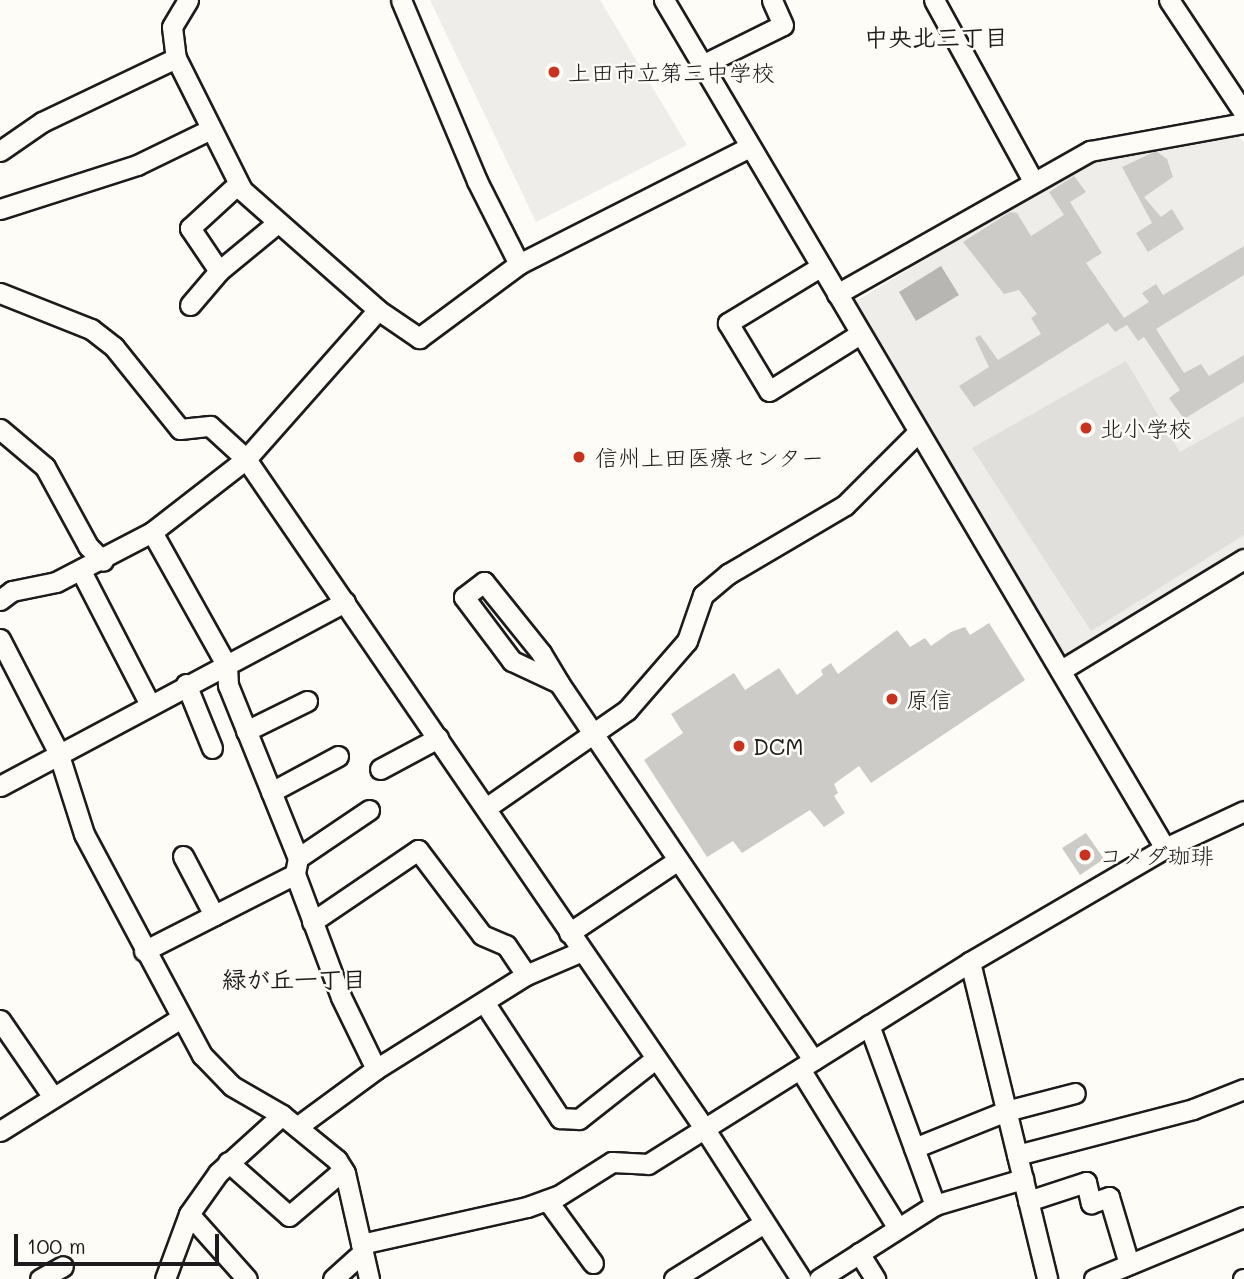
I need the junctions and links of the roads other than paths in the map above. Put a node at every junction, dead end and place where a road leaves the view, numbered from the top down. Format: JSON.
{"nodes":[{"id":1,"x":188,"y":0,"type":"edge"},
{"id":2,"x":401,"y":0,"type":"edge"},
{"id":3,"x":664,"y":0,"type":"edge"},
{"id":4,"x":772,"y":0,"type":"edge"},
{"id":5,"x":934,"y":0,"type":"edge"},
{"id":6,"x":1169,"y":0,"type":"edge"},
{"id":7,"x":176,"y":58,"type":"junction"},
{"id":8,"x":702,"y":65,"type":"junction"},
{"id":9,"x":1244,"y":113,"type":"edge"},
{"id":10,"x":1244,"y":122,"type":"edge"},
{"id":11,"x":209,"y":130,"type":"junction"},
{"id":12,"x":750,"y":148,"type":"junction"},
{"id":13,"x":0,"y":151,"type":"edge"},
{"id":14,"x":1033,"y":181,"type":"junction"},
{"id":15,"x":238,"y":184,"type":"junction"},
{"id":16,"x":0,"y":209,"type":"edge"},
{"id":17,"x":276,"y":224,"type":"junction"},
{"id":18,"x":519,"y":264,"type":"junction"},
{"id":19,"x":820,"y":267,"type":"junction"},
{"id":20,"x":219,"y":271,"type":"junction"},
{"id":21,"x":0,"y":293,"type":"edge"},
{"id":22,"x":836,"y":294,"type":"junction"},
{"id":23,"x":190,"y":305,"type":"dead end"},
{"id":24,"x":378,"y":310,"type":"junction"},
{"id":25,"x":860,"y":334,"type":"junction"},
{"id":26,"x":0,"y":429,"type":"edge"},
{"id":27,"x":917,"y":433,"type":"junction"},
{"id":28,"x":246,"y":460,"type":"junction"},
{"id":29,"x":152,"y":532,"type":"junction"},
{"id":30,"x":1244,"y":559,"type":"edge"},
{"id":31,"x":103,"y":561,"type":"junction"},
{"id":32,"x":81,"y":571,"type":"junction"},
{"id":33,"x":0,"y":600,"type":"edge"},
{"id":34,"x":345,"y":602,"type":"junction"},
{"id":35,"x":0,"y":639,"type":"edge"},
{"id":36,"x":227,"y":666,"type":"junction"},
{"id":37,"x":1063,"y":668,"type":"junction"},
{"id":38,"x":559,"y":683,"type":"junction"},
{"id":39,"x":186,"y":684,"type":"junction"},
{"id":40,"x":307,"y":701,"type":"dead end"},
{"id":41,"x":149,"y":703,"type":"junction"},
{"id":42,"x":247,"y":731,"type":"junction"},
{"id":43,"x":595,"y":737,"type":"junction"},
{"id":44,"x":438,"y":738,"type":"junction"},
{"id":45,"x":212,"y":748,"type":"dead end"},
{"id":46,"x":58,"y":752,"type":"junction"},
{"id":47,"x":338,"y":756,"type":"dead end"},
{"id":48,"x":380,"y":769,"type":"dead end"},
{"id":49,"x":0,"y":786,"type":"edge"},
{"id":50,"x":271,"y":792,"type":"junction"},
{"id":51,"x":486,"y":808,"type":"junction"},
{"id":52,"x":369,"y":810,"type":"dead end"},
{"id":53,"x":1244,"y":811,"type":"edge"},
{"id":54,"x":1165,"y":848,"type":"junction"},
{"id":55,"x":183,"y":856,"type":"dead end"},
{"id":56,"x":678,"y":860,"type":"junction"},
{"id":57,"x":297,"y":866,"type":"junction"},
{"id":58,"x":214,"y":915,"type":"junction"},
{"id":59,"x":312,"y":922,"type":"junction"},
{"id":60,"x":569,"y":933,"type":"junction"},
{"id":61,"x":144,"y":951,"type":"junction"},
{"id":62,"x":582,"y":951,"type":"junction"},
{"id":63,"x":970,"y":962,"type":"junction"},
{"id":64,"x":526,"y":975,"type":"junction"},
{"id":65,"x":484,"y":1002,"type":"junction"},
{"id":66,"x":181,"y":1018,"type":"junction"},
{"id":67,"x":0,"y":1020,"type":"edge"},
{"id":68,"x":869,"y":1025,"type":"junction"},
{"id":69,"x":655,"y":1059,"type":"junction"},
{"id":70,"x":806,"y":1064,"type":"junction"},
{"id":71,"x":376,"y":1069,"type":"junction"},
{"id":72,"x":1244,"y":1089,"type":"edge"},
{"id":73,"x":1075,"y":1093,"type":"dead end"},
{"id":74,"x":53,"y":1097,"type":"junction"},
{"id":75,"x":1006,"y":1111,"type":"junction"},
{"id":76,"x":289,"y":1121,"type":"junction"},
{"id":77,"x":704,"y":1129,"type":"junction"},
{"id":78,"x":0,"y":1130,"type":"edge"},
{"id":79,"x":914,"y":1148,"type":"junction"},
{"id":80,"x":1017,"y":1155,"type":"junction"},
{"id":81,"x":228,"y":1162,"type":"junction"},
{"id":82,"x":343,"y":1170,"type":"junction"},
{"id":83,"x":1023,"y":1179,"type":"junction"},
{"id":84,"x":547,"y":1200,"type":"junction"},
{"id":85,"x":1028,"y":1201,"type":"junction"},
{"id":86,"x":935,"y":1205,"type":"junction"},
{"id":87,"x":189,"y":1214,"type":"junction"},
{"id":88,"x":1244,"y":1217,"type":"edge"},
{"id":89,"x":764,"y":1223,"type":"junction"},
{"id":90,"x":898,"y":1228,"type":"junction"},
{"id":91,"x":362,"y":1248,"type":"junction"},
{"id":92,"x":859,"y":1253,"type":"junction"},
{"id":93,"x":593,"y":1263,"type":"dead end"},
{"id":94,"x":1129,"y":1264,"type":"junction"},
{"id":95,"x":63,"y":1266,"type":"dead end"},
{"id":96,"x":235,"y":1275,"type":"edge"},
{"id":97,"x":792,"y":1275,"type":"edge"},
{"id":98,"x":678,"y":1278,"type":"edge"},
{"id":99,"x":40,"y":1279,"type":"edge"},
{"id":100,"x":165,"y":1279,"type":"edge"},
{"id":101,"x":333,"y":1279,"type":"edge"},
{"id":102,"x":369,"y":1279,"type":"edge"},
{"id":103,"x":819,"y":1279,"type":"edge"},
{"id":104,"x":875,"y":1279,"type":"edge"},
{"id":105,"x":1047,"y":1279,"type":"edge"},
{"id":106,"x":1094,"y":1279,"type":"edge"}],
"edges":[{"from":1,"to":7,"type":"street"},
{"from":2,"to":18,"type":"street"},
{"from":3,"to":8,"type":"street"},
{"from":4,"to":8,"type":"street"},
{"from":5,"to":14,"type":"street"},
{"from":6,"to":9,"type":"street"},
{"from":7,"to":11,"type":"street"},
{"from":7,"to":13,"type":"street"},
{"from":8,"to":12,"type":"street"},
{"from":10,"to":14,"type":"street"},
{"from":11,"to":15,"type":"street"},
{"from":11,"to":16,"type":"street"},
{"from":12,"to":18,"type":"street"},
{"from":12,"to":19,"type":"street"},
{"from":14,"to":22,"type":"street"},
{"from":15,"to":17,"type":"street"},
{"from":15,"to":20,"type":"street"},
{"from":17,"to":20,"type":"street"},
{"from":17,"to":24,"type":"street"},
{"from":18,"to":24,"type":"street"},
{"from":19,"to":22,"type":"street"},
{"from":19,"to":25,"type":"street"},
{"from":20,"to":23,"type":"street"},
{"from":21,"to":28,"type":"street"},
{"from":22,"to":25,"type":"street"},
{"from":24,"to":28,"type":"street"},
{"from":25,"to":27,"type":"street"},
{"from":26,"to":31,"type":"street"},
{"from":27,"to":37,"type":"street"},
{"from":27,"to":43,"type":"street"},
{"from":28,"to":29,"type":"street"},
{"from":28,"to":34,"type":"street"},
{"from":29,"to":31,"type":"street"},
{"from":29,"to":36,"type":"street"},
{"from":30,"to":37,"type":"street"},
{"from":31,"to":32,"type":"street"},
{"from":32,"to":33,"type":"street"},
{"from":32,"to":41,"type":"street"},
{"from":34,"to":36,"type":"street"},
{"from":34,"to":44,"type":"street"},
{"from":35,"to":46,"type":"street"},
{"from":36,"to":39,"type":"street"},
{"from":36,"to":42,"type":"street"},
{"from":37,"to":54,"type":"street"},
{"from":38,"to":38,"type":"street"},
{"from":38,"to":43,"type":"street"},
{"from":39,"to":41,"type":"street"},
{"from":39,"to":45,"type":"street"},
{"from":40,"to":42,"type":"street"},
{"from":41,"to":46,"type":"street"},
{"from":42,"to":50,"type":"street"},
{"from":43,"to":51,"type":"street"},
{"from":43,"to":56,"type":"street"},
{"from":44,"to":48,"type":"street"},
{"from":44,"to":51,"type":"street"},
{"from":46,"to":49,"type":"street"},
{"from":46,"to":61,"type":"street"},
{"from":47,"to":50,"type":"street"},
{"from":50,"to":57,"type":"street"},
{"from":51,"to":60,"type":"street"},
{"from":52,"to":57,"type":"street"},
{"from":53,"to":54,"type":"street"},
{"from":54,"to":63,"type":"street"},
{"from":55,"to":58,"type":"street"},
{"from":56,"to":60,"type":"street"},
{"from":56,"to":70,"type":"street"},
{"from":57,"to":58,"type":"street"},
{"from":57,"to":59,"type":"street"},
{"from":58,"to":61,"type":"street"},
{"from":59,"to":64,"type":"street"},
{"from":59,"to":71,"type":"street"},
{"from":60,"to":62,"type":"street"},
{"from":61,"to":66,"type":"street"},
{"from":62,"to":64,"type":"street"},
{"from":62,"to":69,"type":"street"},
{"from":63,"to":68,"type":"street"},
{"from":63,"to":75,"type":"street"},
{"from":64,"to":65,"type":"street"},
{"from":65,"to":69,"type":"street"},
{"from":65,"to":71,"type":"street"},
{"from":66,"to":74,"type":"street"},
{"from":66,"to":76,"type":"street"},
{"from":67,"to":74,"type":"street"},
{"from":68,"to":70,"type":"street"},
{"from":68,"to":79,"type":"street"},
{"from":69,"to":77,"type":"street"},
{"from":70,"to":77,"type":"street"},
{"from":70,"to":90,"type":"street"},
{"from":71,"to":76,"type":"street"},
{"from":72,"to":80,"type":"street"},
{"from":73,"to":75,"type":"street"},
{"from":74,"to":78,"type":"street"},
{"from":75,"to":79,"type":"street"},
{"from":75,"to":80,"type":"street"},
{"from":76,"to":81,"type":"street"},
{"from":76,"to":82,"type":"street"},
{"from":77,"to":84,"type":"street"},
{"from":77,"to":89,"type":"street"},
{"from":79,"to":86,"type":"street"},
{"from":80,"to":83,"type":"street"},
{"from":81,"to":82,"type":"street"},
{"from":81,"to":87,"type":"street"},
{"from":82,"to":91,"type":"street"},
{"from":83,"to":85,"type":"street"},
{"from":83,"to":86,"type":"street"},
{"from":84,"to":91,"type":"street"},
{"from":84,"to":93,"type":"street"},
{"from":85,"to":94,"type":"street"},
{"from":85,"to":105,"type":"street"},
{"from":86,"to":90,"type":"street"},
{"from":87,"to":96,"type":"street"},
{"from":87,"to":100,"type":"street"},
{"from":88,"to":94,"type":"street"},
{"from":89,"to":97,"type":"street"},
{"from":89,"to":98,"type":"street"},
{"from":90,"to":92,"type":"street"},
{"from":91,"to":101,"type":"street"},
{"from":91,"to":102,"type":"street"},
{"from":92,"to":103,"type":"street"},
{"from":92,"to":104,"type":"street"},
{"from":94,"to":106,"type":"street"},
{"from":95,"to":99,"type":"street"}]}
